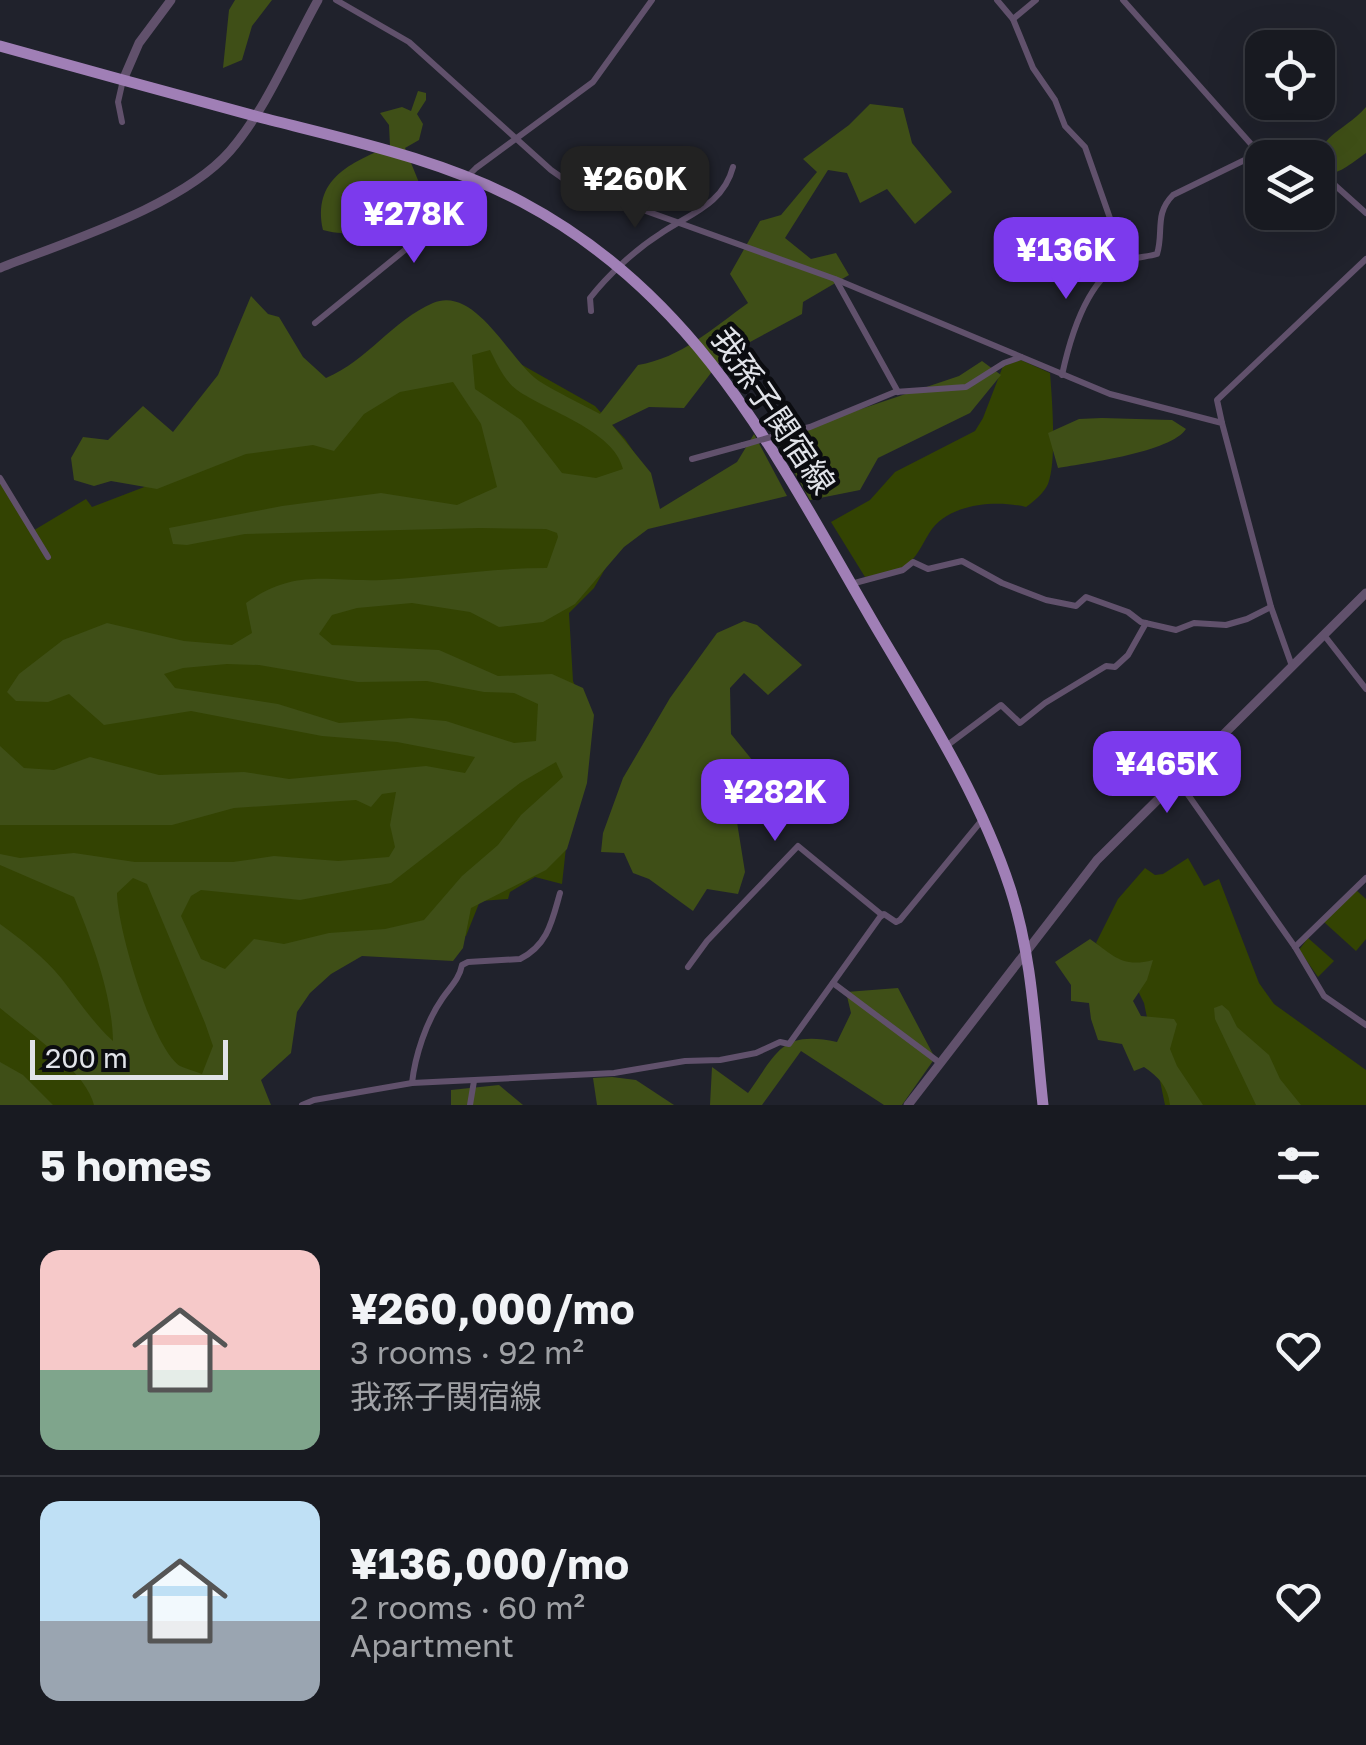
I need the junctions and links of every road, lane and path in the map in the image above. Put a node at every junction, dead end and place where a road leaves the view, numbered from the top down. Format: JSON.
{"nodes":[{"id":1,"x":171,"y":0,"type":"edge"},
{"id":2,"x":318,"y":0,"type":"edge"},
{"id":3,"x":336,"y":0,"type":"edge"},
{"id":4,"x":652,"y":0,"type":"edge"},
{"id":5,"x":997,"y":0,"type":"edge"},
{"id":6,"x":1036,"y":0,"type":"edge"},
{"id":7,"x":1124,"y":0,"type":"edge"},
{"id":8,"x":1013,"y":19,"type":"junction"},
{"id":9,"x":0,"y":46,"type":"edge"},
{"id":10,"x":123,"y":80,"type":"junction"},
{"id":11,"x":256,"y":116,"type":"junction"},
{"id":12,"x":122,"y":122,"type":"dead end"},
{"id":13,"x":517,"y":139,"type":"junction"},
{"id":14,"x":1248,"y":140,"type":"edge"},
{"id":15,"x":1245,"y":160,"type":"edge"},
{"id":16,"x":733,"y":168,"type":"dead end"},
{"id":17,"x":467,"y":177,"type":"junction"},
{"id":18,"x":1335,"y":185,"type":"edge"},
{"id":19,"x":1366,"y":213,"type":"edge"},
{"id":20,"x":680,"y":223,"type":"junction"},
{"id":21,"x":1366,"y":260,"type":"edge"},
{"id":22,"x":1125,"y":261,"type":"junction"},
{"id":23,"x":0,"y":268,"type":"edge"},
{"id":24,"x":620,"y":268,"type":"junction"},
{"id":25,"x":836,"y":279,"type":"junction"},
{"id":26,"x":591,"y":311,"type":"dead end"},
{"id":27,"x":316,"y":323,"type":"dead end"},
{"id":28,"x":1021,"y":357,"type":"junction"},
{"id":29,"x":1062,"y":375,"type":"junction"},
{"id":30,"x":898,"y":392,"type":"junction"},
{"id":31,"x":1222,"y":423,"type":"junction"},
{"id":32,"x":692,"y":459,"type":"dead end"},
{"id":33,"x":0,"y":478,"type":"edge"},
{"id":34,"x":48,"y":558,"type":"dead end"},
{"id":35,"x":851,"y":584,"type":"junction"},
{"id":36,"x":1366,"y":593,"type":"edge"},
{"id":37,"x":1271,"y":606,"type":"junction"},
{"id":38,"x":1146,"y":624,"type":"junction"},
{"id":39,"x":1324,"y":634,"type":"junction"},
{"id":40,"x":1292,"y":666,"type":"junction"},
{"id":41,"x":1366,"y":689,"type":"edge"},
{"id":42,"x":944,"y":747,"type":"junction"},
{"id":43,"x":1176,"y":779,"type":"junction"},
{"id":44,"x":982,"y":820,"type":"junction"},
{"id":45,"x":1366,"y":878,"type":"edge"},
{"id":46,"x":560,"y":893,"type":"dead end"},
{"id":47,"x":882,"y":915,"type":"junction"},
{"id":48,"x":1295,"y":948,"type":"junction"},
{"id":49,"x":1026,"y":951,"type":"junction"},
{"id":50,"x":688,"y":967,"type":"dead end"},
{"id":51,"x":833,"y":983,"type":"junction"},
{"id":52,"x":1366,"y":1025,"type":"edge"},
{"id":53,"x":940,"y":1062,"type":"junction"},
{"id":54,"x":474,"y":1081,"type":"junction"},
{"id":55,"x":412,"y":1083,"type":"junction"},
{"id":56,"x":302,"y":1105,"type":"edge"},
{"id":57,"x":470,"y":1105,"type":"edge"},
{"id":58,"x":908,"y":1105,"type":"edge"},
{"id":59,"x":1043,"y":1105,"type":"edge"}],
"edges":[{"from":1,"to":10,"type":"street"},
{"from":2,"to":11,"type":"street"},
{"from":3,"to":13,"type":"street"},
{"from":4,"to":13,"type":"street"},
{"from":5,"to":8,"type":"street"},
{"from":6,"to":8,"type":"street"},
{"from":7,"to":14,"type":"street"},
{"from":8,"to":22,"type":"street"},
{"from":9,"to":10,"type":"main road","name":"我孫子関宿線"},
{"from":10,"to":11,"type":"main road","name":"我孫子関宿線"},
{"from":10,"to":12,"type":"street"},
{"from":11,"to":17,"type":"main road","name":"我孫子関宿線"},
{"from":11,"to":23,"type":"street"},
{"from":13,"to":17,"type":"street"},
{"from":13,"to":20,"type":"street"},
{"from":15,"to":22,"type":"street"},
{"from":16,"to":20,"type":"street"},
{"from":17,"to":24,"type":"main road","name":"我孫子関宿線"},
{"from":17,"to":27,"type":"street"},
{"from":18,"to":19,"type":"street"},
{"from":20,"to":24,"type":"street"},
{"from":20,"to":25,"type":"street"},
{"from":21,"to":31,"type":"street"},
{"from":22,"to":29,"type":"street"},
{"from":24,"to":26,"type":"street"},
{"from":24,"to":35,"type":"main road","name":"我孫子関宿線"},
{"from":25,"to":28,"type":"street"},
{"from":25,"to":30,"type":"street"},
{"from":28,"to":29,"type":"street"},
{"from":28,"to":30,"type":"street"},
{"from":29,"to":31,"type":"street"},
{"from":30,"to":32,"type":"street","bridge":true},
{"from":31,"to":37,"type":"street"},
{"from":33,"to":34,"type":"street"},
{"from":35,"to":38,"type":"street"},
{"from":35,"to":42,"type":"main road","name":"我孫子関宿線"},
{"from":36,"to":39,"type":"street"},
{"from":37,"to":38,"type":"street"},
{"from":37,"to":40,"type":"street"},
{"from":38,"to":42,"type":"street"},
{"from":39,"to":40,"type":"street"},
{"from":39,"to":41,"type":"street"},
{"from":40,"to":43,"type":"street"},
{"from":42,"to":44,"type":"main road","name":"我孫子関宿線"},
{"from":43,"to":48,"type":"street"},
{"from":43,"to":49,"type":"street"},
{"from":44,"to":47,"type":"street"},
{"from":44,"to":49,"type":"main road","name":"我孫子関宿線"},
{"from":45,"to":48,"type":"street"},
{"from":46,"to":55,"type":"street"},
{"from":47,"to":50,"type":"street"},
{"from":47,"to":51,"type":"street"},
{"from":48,"to":52,"type":"street"},
{"from":49,"to":53,"type":"street"},
{"from":49,"to":59,"type":"main road","name":"我孫子関宿線"},
{"from":51,"to":53,"type":"street"},
{"from":51,"to":54,"type":"street"},
{"from":53,"to":58,"type":"street"},
{"from":54,"to":55,"type":"street"},
{"from":54,"to":57,"type":"street"},
{"from":55,"to":56,"type":"street"}]}
